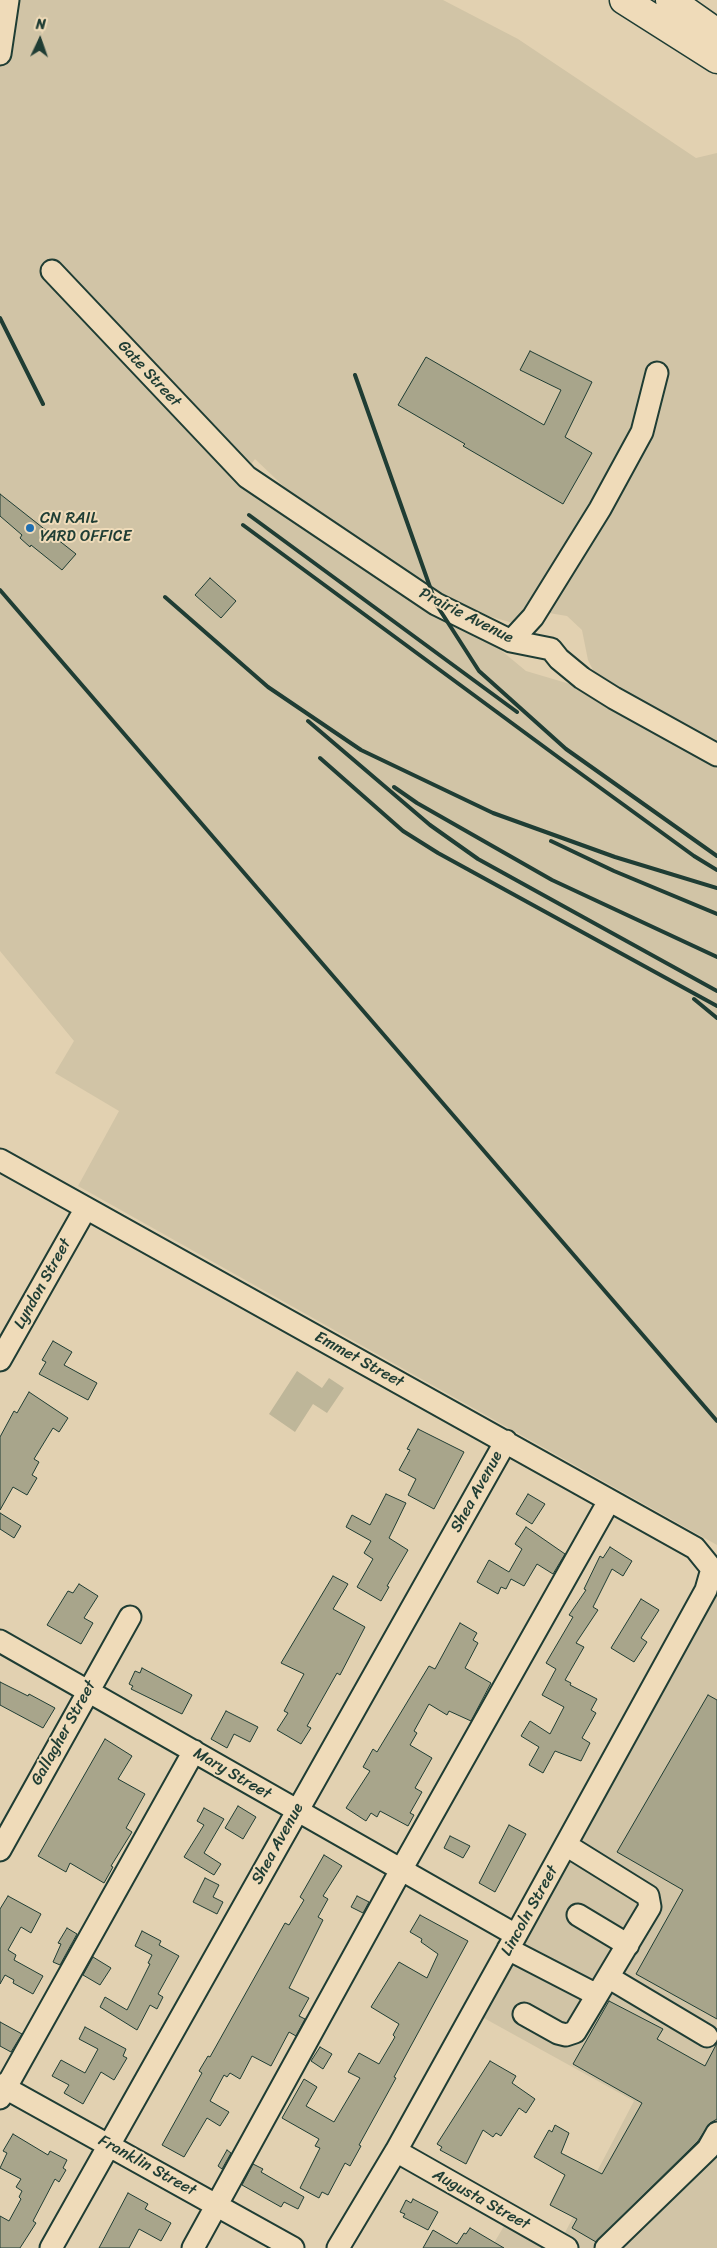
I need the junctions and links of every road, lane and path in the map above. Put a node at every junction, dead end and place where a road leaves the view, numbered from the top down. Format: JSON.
{"nodes":[{"id":1,"x":8,"y":0,"type":"edge"},
{"id":2,"x":624,"y":0,"type":"edge"},
{"id":3,"x":670,"y":0,"type":"edge"},
{"id":4,"x":717,"y":33,"type":"edge"},
{"id":5,"x":0,"y":54,"type":"edge"},
{"id":6,"x":717,"y":59,"type":"edge"},
{"id":7,"x":52,"y":272,"type":"dead end"},
{"id":8,"x":657,"y":373,"type":"dead end"},
{"id":9,"x":246,"y":478,"type":"joint"},
{"id":10,"x":512,"y":642,"type":"junction"},
{"id":11,"x":717,"y":755,"type":"edge"},
{"id":12,"x":0,"y":1160,"type":"edge"},
{"id":13,"x":86,"y":1208,"type":"junction"},
{"id":14,"x":0,"y":1360,"type":"edge"},
{"id":15,"x":506,"y":1442,"type":"junction"},
{"id":16,"x":609,"y":1501,"type":"junction"},
{"id":17,"x":712,"y":1568,"type":"joint"},
{"id":18,"x":130,"y":1617,"type":"dead end"},
{"id":19,"x":0,"y":1641,"type":"edge"},
{"id":20,"x":88,"y":1690,"type":"junction"},
{"id":21,"x":194,"y":1752,"type":"junction"},
{"id":22,"x":297,"y":1811,"type":"junction"},
{"id":23,"x":566,"y":1845,"type":"junction"},
{"id":24,"x":0,"y":1850,"type":"edge"},
{"id":25,"x":401,"y":1870,"type":"junction"},
{"id":26,"x":578,"y":1915,"type":"dead end"},
{"id":27,"x":512,"y":1942,"type":"junction"},
{"id":28,"x":628,"y":1944,"type":"junction"},
{"id":29,"x":608,"y":1977,"type":"junction"},
{"id":30,"x":597,"y":1995,"type":"junction"},
{"id":31,"x":524,"y":2014,"type":"dead end"},
{"id":32,"x":707,"y":2036,"type":"dead end"},
{"id":33,"x":2,"y":2090,"type":"edge"},
{"id":34,"x":717,"y":2133,"type":"edge"},
{"id":35,"x":108,"y":2145,"type":"junction"},
{"id":36,"x":396,"y":2152,"type":"junction"},
{"id":37,"x":216,"y":2205,"type":"junction"},
{"id":38,"x":52,"y":2248,"type":"edge"},
{"id":39,"x":193,"y":2248,"type":"edge"},
{"id":40,"x":293,"y":2248,"type":"edge"},
{"id":41,"x":338,"y":2248,"type":"edge"},
{"id":42,"x":567,"y":2248,"type":"edge"},
{"id":43,"x":606,"y":2248,"type":"edge"}],
"edges":[{"from":1,"to":5,"type":"street"},
{"from":2,"to":6,"type":"highway"},
{"from":3,"to":4,"type":"highway"},
{"from":7,"to":9,"type":"street","name":"Gate Street"},
{"from":8,"to":10,"type":"street"},
{"from":9,"to":10,"type":"street","name":"Prairie Avenue"},
{"from":10,"to":11,"type":"street","name":"Prairie Avenue"},
{"from":12,"to":13,"type":"street","name":"Emmet Street"},
{"from":13,"to":14,"type":"street","name":"Lyndon Street"},
{"from":13,"to":15,"type":"street","name":"Emmet Street"},
{"from":15,"to":16,"type":"street","name":"Emmet Street"},
{"from":15,"to":22,"type":"street","name":"Shea Avenue"},
{"from":16,"to":17,"type":"street","name":"Emmet Street"},
{"from":16,"to":25,"type":"street"},
{"from":17,"to":23,"type":"street","name":"Lincoln Street"},
{"from":18,"to":20,"type":"street","name":"Gallagher Street"},
{"from":19,"to":20,"type":"street","name":"Mary Street"},
{"from":20,"to":21,"type":"street","name":"Mary Street"},
{"from":20,"to":24,"type":"street","name":"Gallagher Street"},
{"from":21,"to":22,"type":"street","name":"Mary Street"},
{"from":21,"to":33,"type":"street"},
{"from":22,"to":25,"type":"street","name":"Mary Street"},
{"from":22,"to":35,"type":"street","name":"Shea Avenue"},
{"from":23,"to":27,"type":"street","name":"Lincoln Street"},
{"from":23,"to":28,"type":"street"},
{"from":25,"to":27,"type":"street","name":"Mary Street"},
{"from":25,"to":37,"type":"street"},
{"from":26,"to":28,"type":"street"},
{"from":27,"to":30,"type":"street","name":"Mary Street"},
{"from":27,"to":36,"type":"street","name":"Lincoln Street"},
{"from":28,"to":29,"type":"street"},
{"from":29,"to":30,"type":"street"},
{"from":29,"to":32,"type":"street"},
{"from":30,"to":31,"type":"street"},
{"from":33,"to":35,"type":"street","name":"Franklin Street"},
{"from":34,"to":43,"type":"street"},
{"from":35,"to":37,"type":"street","name":"Franklin Street"},
{"from":35,"to":38,"type":"street","name":"Shea Avenue"},
{"from":36,"to":41,"type":"street","name":"Lincoln Street"},
{"from":36,"to":42,"type":"street","name":"Augusta Street"},
{"from":37,"to":39,"type":"street"},
{"from":37,"to":40,"type":"street","name":"Franklin Street"}]}
